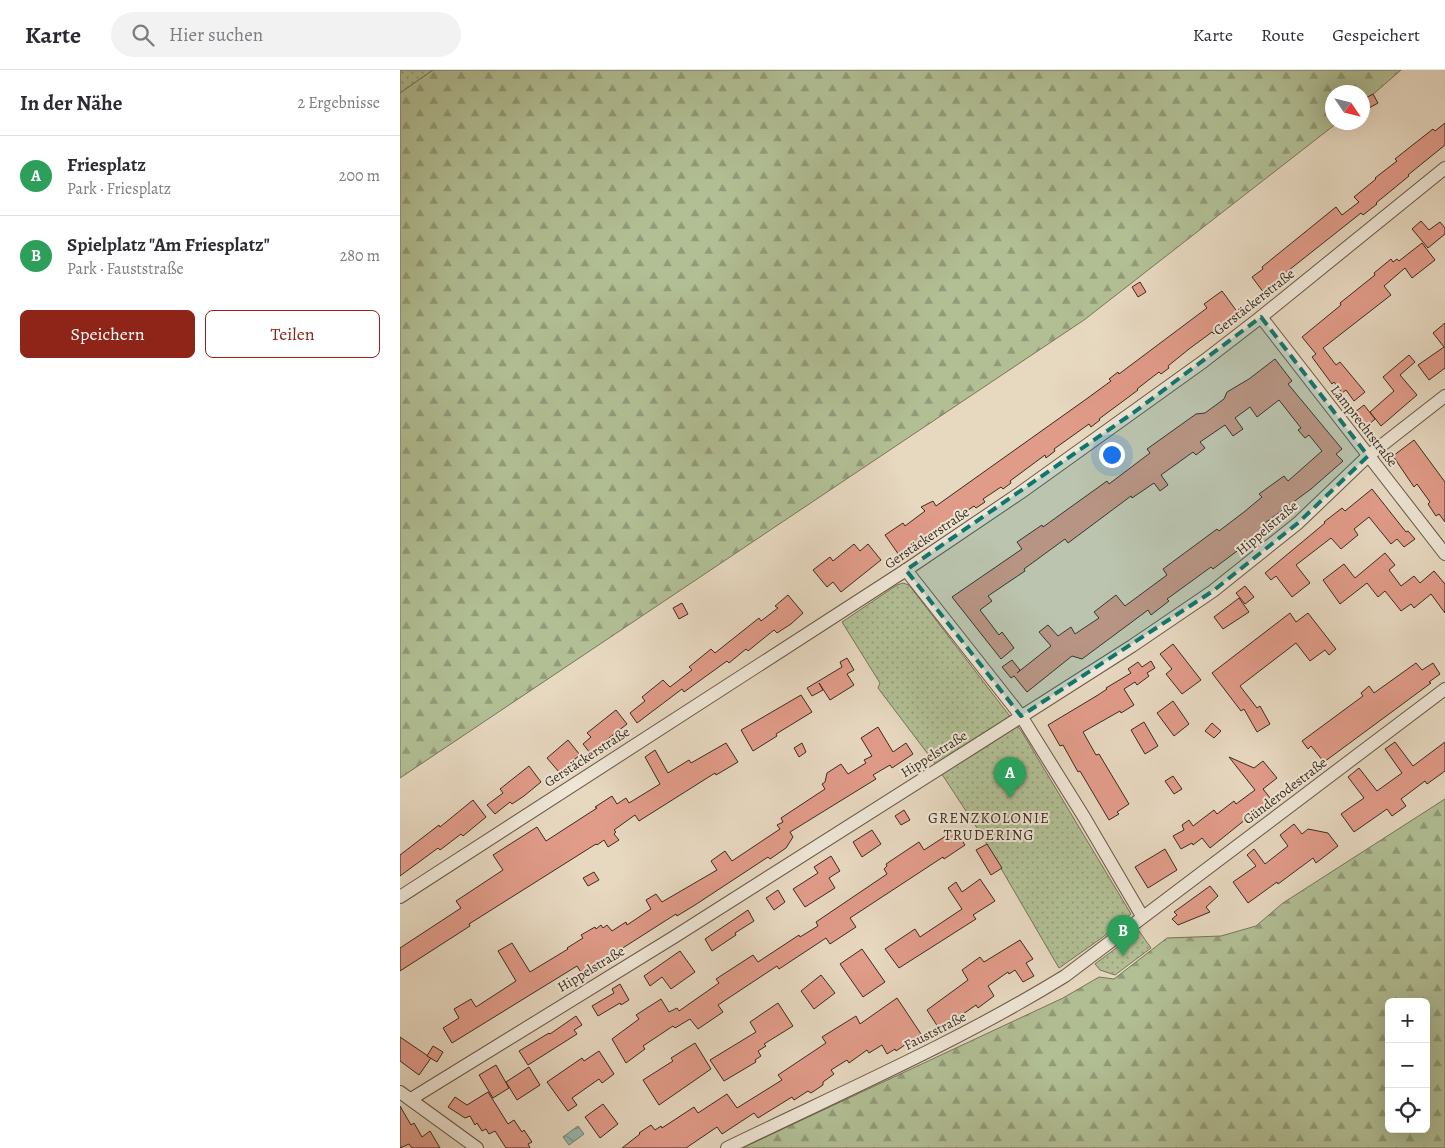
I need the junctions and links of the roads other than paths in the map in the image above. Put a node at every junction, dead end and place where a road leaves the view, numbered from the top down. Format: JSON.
{"nodes":[{"id":1,"x":1445,"y":168,"type":"edge"},
{"id":2,"x":1261,"y":317,"type":"junction"},
{"id":3,"x":1445,"y":396,"type":"edge"},
{"id":4,"x":1368,"y":456,"type":"junction"},
{"id":5,"x":1445,"y":554,"type":"edge"},
{"id":6,"x":906,"y":570,"type":"junction"},
{"id":7,"x":1445,"y":689,"type":"edge"},
{"id":8,"x":1021,"y":716,"type":"junction"},
{"id":9,"x":400,"y":897,"type":"edge"},
{"id":10,"x":1142,"y":916,"type":"junction"},
{"id":11,"x":405,"y":1096,"type":"edge"},
{"id":12,"x":477,"y":1148,"type":"edge"},
{"id":13,"x":727,"y":1148,"type":"edge"}],
"edges":[{"from":1,"to":2,"type":"street","name":"Gerstäckerstraße"},
{"from":2,"to":4,"type":"street","name":"Lamprechtstraße"},
{"from":2,"to":6,"type":"street","name":"Gerstäckerstraße"},
{"from":3,"to":4,"type":"street","name":"Hippelstraße"},
{"from":4,"to":5,"type":"street","name":"Lamprechtstraße"},
{"from":4,"to":8,"type":"street","name":"Hippelstraße"},
{"from":6,"to":8,"type":"street"},
{"from":6,"to":9,"type":"street","name":"Gerstäckerstraße"},
{"from":7,"to":10,"type":"street","name":"Günderodestraße"},
{"from":8,"to":10,"type":"street"},
{"from":8,"to":11,"type":"street","name":"Hippelstraße"},
{"from":10,"to":13,"type":"street","name":"Fauststraße"},
{"from":11,"to":12,"type":"street"}]}
